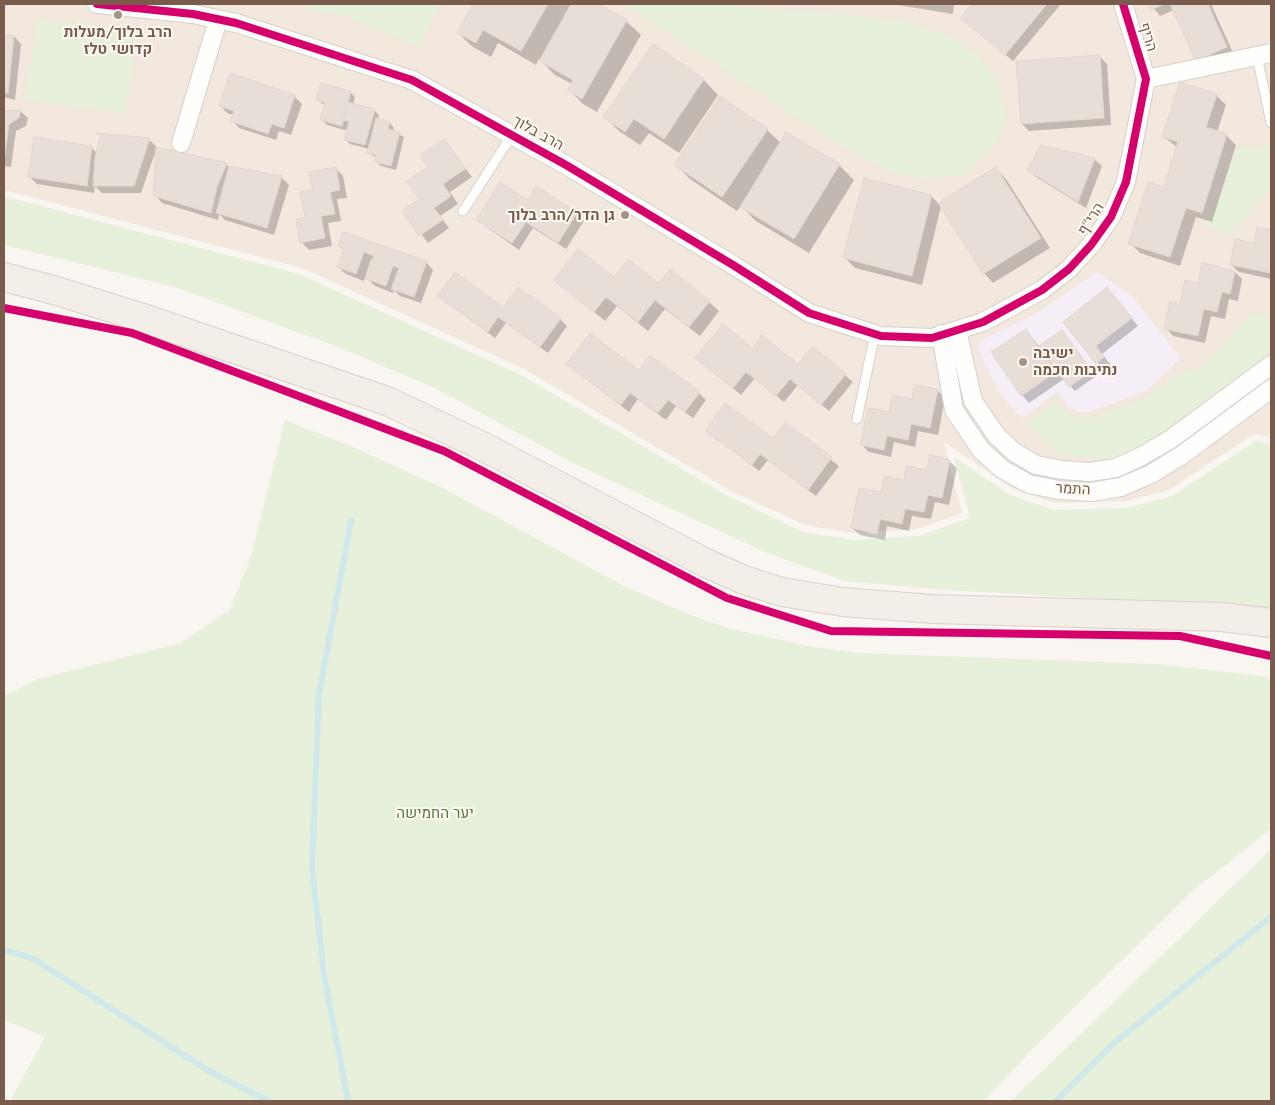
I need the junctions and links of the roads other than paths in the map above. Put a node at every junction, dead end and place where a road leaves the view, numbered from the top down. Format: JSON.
{"nodes":[{"id":1,"x":97,"y":4,"type":"edge"},
{"id":2,"x":1123,"y":4,"type":"edge"},
{"id":3,"x":218,"y":20,"type":"junction"},
{"id":4,"x":1264,"y":55,"type":"edge"},
{"id":5,"x":1146,"y":79,"type":"junction"},
{"id":6,"x":1271,"y":123,"type":"edge"},
{"id":7,"x":512,"y":135,"type":"junction"},
{"id":8,"x":181,"y":143,"type":"dead end"},
{"id":9,"x":463,"y":211,"type":"dead end"},
{"id":10,"x":4,"y":277,"type":"edge"},
{"id":11,"x":983,"y":322,"type":"joint"},
{"id":12,"x":949,"y":332,"type":"junction"},
{"id":13,"x":875,"y":334,"type":"junction"},
{"id":14,"x":1271,"y":365,"type":"edge"},
{"id":15,"x":1271,"y":389,"type":"edge"},
{"id":16,"x":857,"y":419,"type":"dead end"},
{"id":17,"x":1271,"y":623,"type":"edge"}],
"edges":[{"from":1,"to":3,"type":"street","name":"הרב בלוך"},
{"from":2,"to":5,"type":"street","name":"הריף"},
{"from":3,"to":7,"type":"street","name":"הרב בלוך"},
{"from":3,"to":8,"type":"street"},
{"from":4,"to":5,"type":"street"},
{"from":4,"to":6,"type":"lane"},
{"from":5,"to":11,"type":"street","name":"הרי\"ף"},
{"from":7,"to":9,"type":"lane"},
{"from":7,"to":13,"type":"street","name":"הרב בלוך"},
{"from":10,"to":17,"type":"main road"},
{"from":11,"to":12,"type":"street","name":"הרב בלוך"},
{"from":12,"to":13,"type":"street","name":"הרב בלוך"},
{"from":12,"to":14,"type":"street","name":"התמר"},
{"from":12,"to":15,"type":"street","name":"התמר"},
{"from":13,"to":16,"type":"lane"}]}
